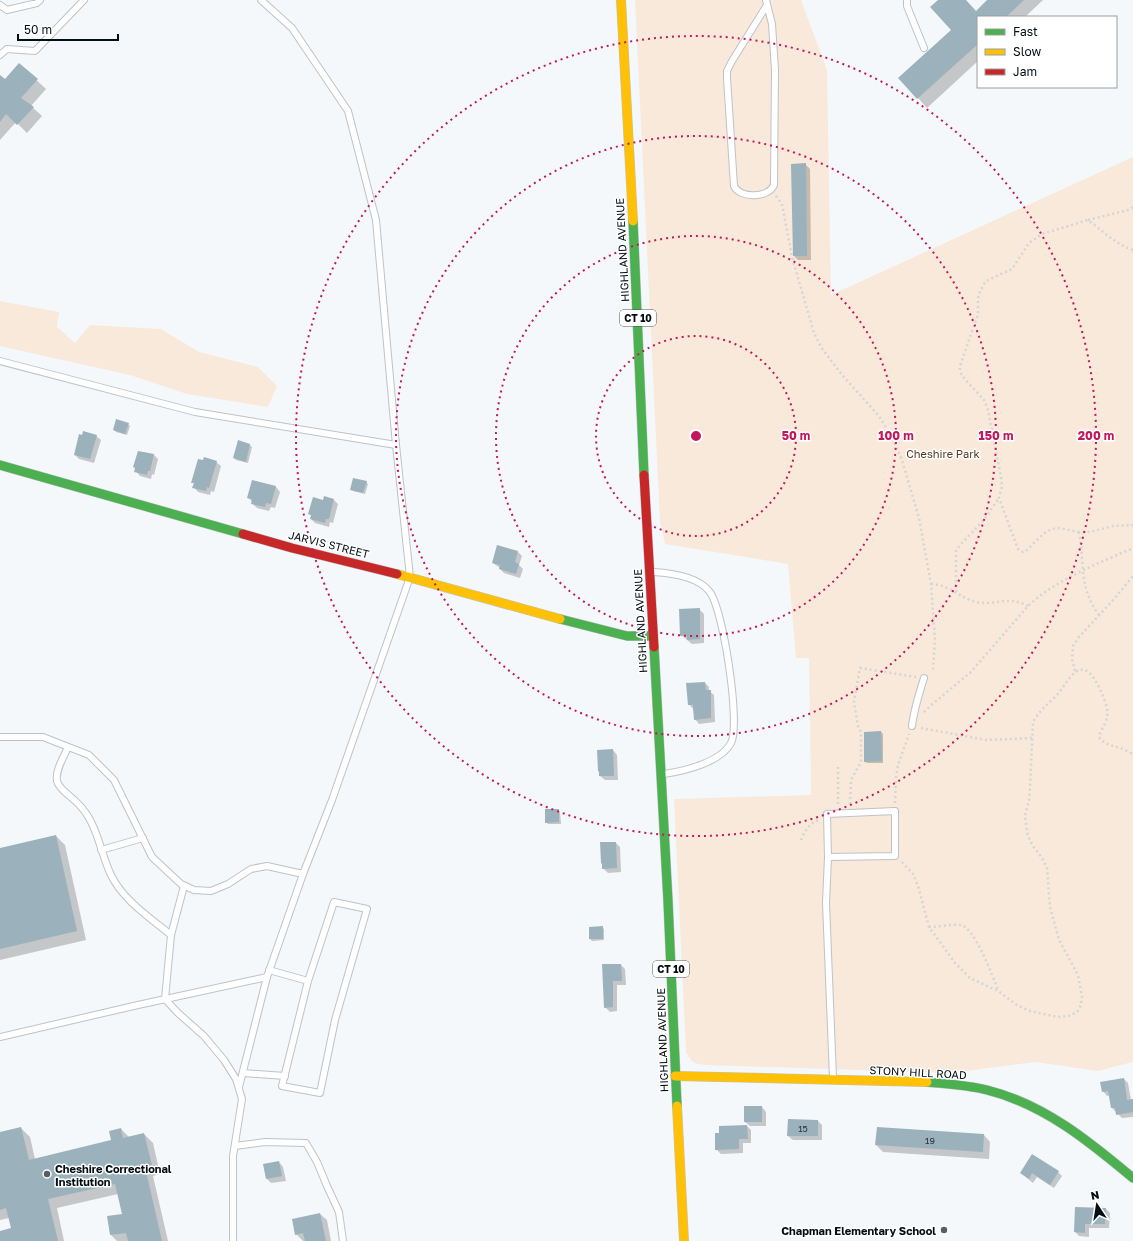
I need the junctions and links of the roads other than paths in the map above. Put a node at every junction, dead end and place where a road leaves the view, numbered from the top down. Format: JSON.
{"nodes":[{"id":1,"x":40,"y":0,"type":"edge"},
{"id":2,"x":84,"y":0,"type":"edge"},
{"id":3,"x":261,"y":0,"type":"edge"},
{"id":4,"x":621,"y":0,"type":"edge"},
{"id":5,"x":907,"y":0,"type":"edge"},
{"id":6,"x":766,"y":3,"type":"edge"},
{"id":7,"x":0,"y":5,"type":"edge"},
{"id":8,"x":924,"y":48,"type":"dead end"},
{"id":9,"x":0,"y":55,"type":"edge"},
{"id":10,"x":0,"y":361,"type":"edge"},
{"id":11,"x":396,"y":445,"type":"junction"},
{"id":12,"x":0,"y":465,"type":"edge"},
{"id":13,"x":649,"y":572,"type":"junction"},
{"id":14,"x":410,"y":577,"type":"junction"},
{"id":15,"x":653,"y":636,"type":"junction"},
{"id":16,"x":924,"y":678,"type":"road end"},
{"id":17,"x":912,"y":726,"type":"road end"},
{"id":18,"x":0,"y":737,"type":"edge"},
{"id":19,"x":68,"y":747,"type":"junction"},
{"id":20,"x":661,"y":774,"type":"junction"},
{"id":21,"x":143,"y":838,"type":"junction"},
{"id":22,"x":101,"y":850,"type":"junction"},
{"id":23,"x":828,"y":857,"type":"junction"},
{"id":24,"x":303,"y":874,"type":"junction"},
{"id":25,"x":184,"y":886,"type":"junction"},
{"id":26,"x":170,"y":934,"type":"junction"},
{"id":27,"x":268,"y":974,"type":"junction"},
{"id":28,"x":308,"y":981,"type":"junction"},
{"id":29,"x":165,"y":999,"type":"junction"},
{"id":30,"x":0,"y":1037,"type":"edge"},
{"id":31,"x":243,"y":1073,"type":"junction"},
{"id":32,"x":285,"y":1076,"type":"junction"},
{"id":33,"x":675,"y":1076,"type":"junction"},
{"id":34,"x":833,"y":1079,"type":"junction"},
{"id":35,"x":239,"y":1088,"type":"junction"},
{"id":36,"x":235,"y":1146,"type":"junction"},
{"id":37,"x":1133,"y":1178,"type":"edge"},
{"id":38,"x":233,"y":1241,"type":"edge"},
{"id":39,"x":343,"y":1241,"type":"edge"},
{"id":40,"x":684,"y":1241,"type":"edge"}],
"edges":[{"from":1,"to":7,"type":"lane"},
{"from":2,"to":9,"type":"lane"},
{"from":3,"to":11,"type":"lane"},
{"from":4,"to":13,"type":"main road","name":"HIGHLAND AVENUE","number":"CT 10"},
{"from":5,"to":8,"type":"lane"},
{"from":6,"to":6,"type":"lane"},
{"from":10,"to":11,"type":"lane"},
{"from":11,"to":14,"type":"lane"},
{"from":12,"to":14,"type":"main road","name":"JARVIS STREET"},
{"from":13,"to":15,"type":"main road","name":"HIGHLAND AVENUE","number":"CT 10"},
{"from":13,"to":20,"type":"lane"},
{"from":14,"to":15,"type":"main road","name":"JARVIS STREET"},
{"from":14,"to":24,"type":"lane"},
{"from":15,"to":20,"type":"main road","name":"HIGHLAND AVENUE","number":"CT 10"},
{"from":16,"to":17,"type":"lane"},
{"from":18,"to":19,"type":"lane"},
{"from":19,"to":21,"type":"lane"},
{"from":19,"to":22,"type":"lane"},
{"from":20,"to":33,"type":"main road","name":"HIGHLAND AVENUE","number":"CT 10"},
{"from":21,"to":22,"type":"lane"},
{"from":21,"to":25,"type":"lane"},
{"from":22,"to":26,"type":"lane"},
{"from":23,"to":23,"type":"lane"},
{"from":23,"to":34,"type":"lane"},
{"from":24,"to":25,"type":"lane"},
{"from":24,"to":27,"type":"lane"},
{"from":25,"to":26,"type":"lane"},
{"from":26,"to":29,"type":"lane"},
{"from":27,"to":28,"type":"lane"},
{"from":27,"to":29,"type":"lane"},
{"from":27,"to":31,"type":"lane"},
{"from":28,"to":32,"type":"lane"},
{"from":28,"to":32,"type":"lane"},
{"from":29,"to":30,"type":"lane"},
{"from":29,"to":35,"type":"lane"},
{"from":31,"to":32,"type":"lane"},
{"from":31,"to":35,"type":"lane"},
{"from":33,"to":34,"type":"main road","name":"STONY HILL ROAD"},
{"from":33,"to":40,"type":"main road","name":"HIGHLAND AVENUE","number":"CT 10"},
{"from":34,"to":37,"type":"main road","name":"STONY HILL ROAD"},
{"from":35,"to":36,"type":"lane"},
{"from":36,"to":38,"type":"lane"},
{"from":36,"to":39,"type":"lane"}]}
